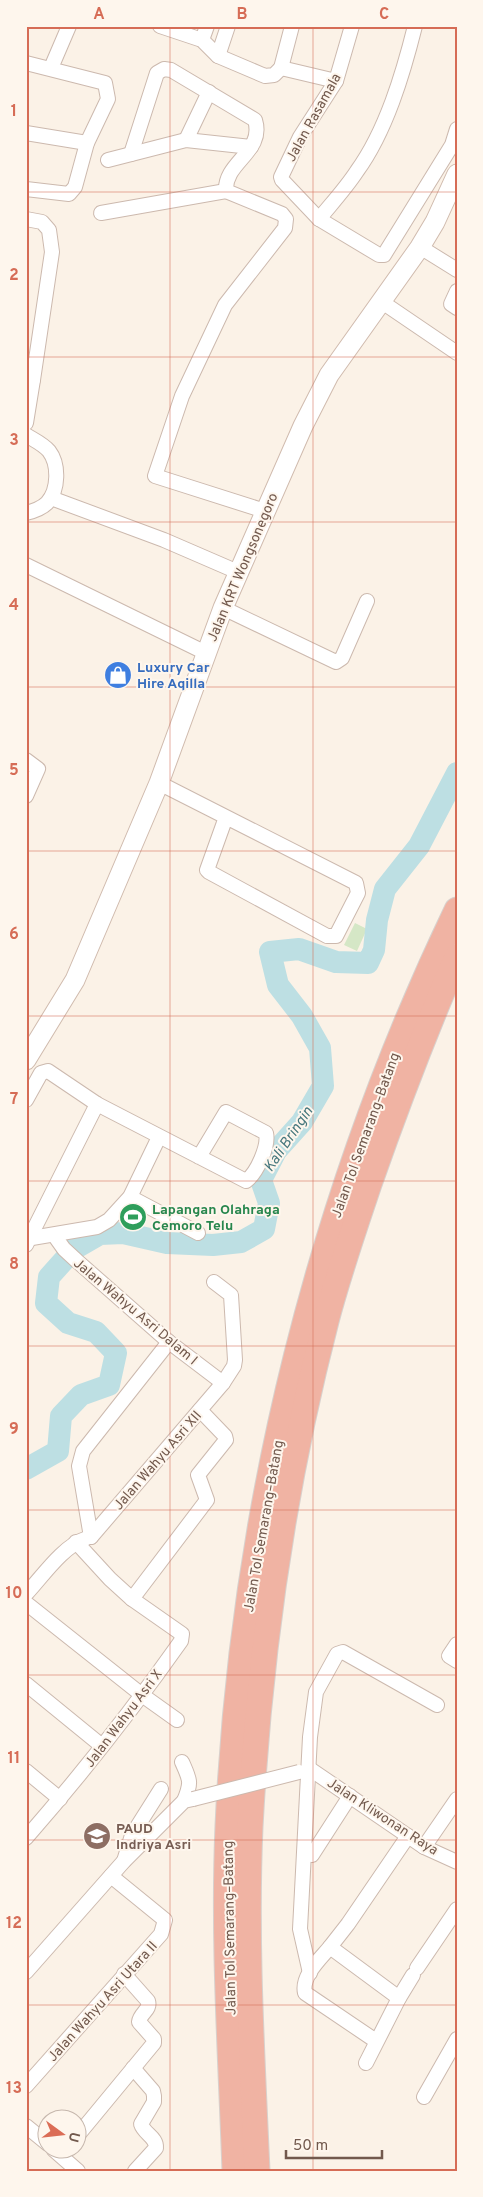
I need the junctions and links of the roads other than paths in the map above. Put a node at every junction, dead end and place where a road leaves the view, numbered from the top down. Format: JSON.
{"nodes":[{"id":1,"x":69,"y":26,"type":"edge"},
{"id":2,"x":160,"y":26,"type":"edge"},
{"id":3,"x":207,"y":26,"type":"edge"},
{"id":4,"x":228,"y":26,"type":"edge"},
{"id":5,"x":292,"y":26,"type":"edge"},
{"id":6,"x":352,"y":26,"type":"edge"},
{"id":7,"x":416,"y":26,"type":"edge"},
{"id":8,"x":202,"y":40,"type":"junction"},
{"id":9,"x":218,"y":56,"type":"junction"},
{"id":10,"x":26,"y":63,"type":"edge"},
{"id":11,"x":51,"y":68,"type":"junction"},
{"id":12,"x":281,"y":68,"type":"junction"},
{"id":13,"x":336,"y":81,"type":"junction"},
{"id":14,"x":209,"y":92,"type":"junction"},
{"id":15,"x":457,"y":130,"type":"edge"},
{"id":16,"x":26,"y":133,"type":"edge"},
{"id":17,"x":186,"y":140,"type":"junction"},
{"id":18,"x":87,"y":143,"type":"junction"},
{"id":19,"x":251,"y":147,"type":"junction"},
{"id":20,"x":131,"y":154,"type":"junction"},
{"id":21,"x":108,"y":160,"type":"dead end"},
{"id":22,"x":456,"y":179,"type":"edge"},
{"id":23,"x":26,"y":189,"type":"edge"},
{"id":24,"x":226,"y":191,"type":"junction"},
{"id":25,"x":101,"y":213,"type":"dead end"},
{"id":26,"x":26,"y":219,"type":"edge"},
{"id":27,"x":319,"y":219,"type":"junction"},
{"id":28,"x":420,"y":247,"type":"junction"},
{"id":29,"x":457,"y":270,"type":"edge"},
{"id":30,"x":457,"y":291,"type":"edge"},
{"id":31,"x":382,"y":302,"type":"junction"},
{"id":32,"x":457,"y":308,"type":"edge"},
{"id":33,"x":457,"y":353,"type":"edge"},
{"id":34,"x":30,"y":380,"type":"edge"},
{"id":35,"x":26,"y":423,"type":"edge"},
{"id":36,"x":26,"y":435,"type":"edge"},
{"id":37,"x":51,"y":498,"type":"junction"},
{"id":38,"x":265,"y":511,"type":"junction"},
{"id":39,"x":26,"y":513,"type":"edge"},
{"id":40,"x":26,"y":565,"type":"edge"},
{"id":41,"x":238,"y":572,"type":"junction"},
{"id":42,"x":367,"y":601,"type":"dead end"},
{"id":43,"x":223,"y":608,"type":"junction"},
{"id":44,"x":206,"y":653,"type":"junction"},
{"id":45,"x":26,"y":760,"type":"edge"},
{"id":46,"x":159,"y":783,"type":"junction"},
{"id":47,"x":26,"y":796,"type":"edge"},
{"id":48,"x":226,"y":817,"type":"junction"},
{"id":49,"x":457,"y":910,"type":"edge"},
{"id":50,"x":457,"y":956,"type":"edge"},
{"id":51,"x":26,"y":1060,"type":"edge"},
{"id":52,"x":26,"y":1100,"type":"edge"},
{"id":53,"x":96,"y":1104,"type":"junction"},
{"id":54,"x":159,"y":1137,"type":"junction"},
{"id":55,"x":199,"y":1157,"type":"junction"},
{"id":56,"x":130,"y":1197,"type":"junction"},
{"id":57,"x":198,"y":1233,"type":"dead end"},
{"id":58,"x":54,"y":1235,"type":"junction"},
{"id":59,"x":27,"y":1241,"type":"edge"},
{"id":60,"x":214,"y":1282,"type":"dead end"},
{"id":61,"x":170,"y":1342,"type":"junction"},
{"id":62,"x":223,"y":1383,"type":"junction"},
{"id":63,"x":200,"y":1410,"type":"junction"},
{"id":64,"x":91,"y":1537,"type":"junction"},
{"id":65,"x":76,"y":1542,"type":"junction"},
{"id":66,"x":26,"y":1594,"type":"edge"},
{"id":67,"x":132,"y":1599,"type":"junction"},
{"id":68,"x":26,"y":1603,"type":"edge"},
{"id":69,"x":457,"y":1644,"type":"edge"},
{"id":70,"x":457,"y":1661,"type":"edge"},
{"id":71,"x":26,"y":1684,"type":"edge"},
{"id":72,"x":142,"y":1695,"type":"junction"},
{"id":73,"x":437,"y":1705,"type":"dead end"},
{"id":74,"x":177,"y":1720,"type":"dead end"},
{"id":75,"x":102,"y":1746,"type":"junction"},
{"id":76,"x":182,"y":1762,"type":"dead end"},
{"id":77,"x":305,"y":1770,"type":"junction"},
{"id":78,"x":26,"y":1771,"type":"edge"},
{"id":79,"x":161,"y":1789,"type":"dead end"},
{"id":80,"x":350,"y":1796,"type":"junction"},
{"id":81,"x":60,"y":1800,"type":"junction"},
{"id":82,"x":188,"y":1800,"type":"junction"},
{"id":83,"x":457,"y":1800,"type":"edge"},
{"id":84,"x":306,"y":1821,"type":"junction"},
{"id":85,"x":326,"y":1834,"type":"junction"},
{"id":86,"x":408,"y":1836,"type":"junction"},
{"id":87,"x":26,"y":1838,"type":"edge"},
{"id":88,"x":424,"y":1847,"type":"junction"},
{"id":89,"x":312,"y":1855,"type":"dead end"},
{"id":90,"x":124,"y":1861,"type":"junction"},
{"id":91,"x":457,"y":1862,"type":"edge"},
{"id":92,"x":111,"y":1876,"type":"junction"},
{"id":93,"x":457,"y":1909,"type":"edge"},
{"id":94,"x":330,"y":1947,"type":"junction"},
{"id":95,"x":26,"y":1972,"type":"edge"},
{"id":96,"x":310,"y":1972,"type":"junction"},
{"id":97,"x":124,"y":1974,"type":"junction"},
{"id":98,"x":399,"y":1998,"type":"junction"},
{"id":99,"x":457,"y":2038,"type":"edge"},
{"id":100,"x":376,"y":2041,"type":"junction"},
{"id":101,"x":366,"y":2063,"type":"dead end"},
{"id":102,"x":133,"y":2068,"type":"junction"},
{"id":103,"x":26,"y":2086,"type":"edge"},
{"id":104,"x":424,"y":2097,"type":"dead end"},
{"id":105,"x":88,"y":2123,"type":"edge"},
{"id":106,"x":26,"y":2126,"type":"edge"},
{"id":107,"x":38,"y":2136,"type":"edge"},
{"id":108,"x":68,"y":2160,"type":"edge"},
{"id":109,"x":77,"y":2170,"type":"edge"},
{"id":110,"x":135,"y":2171,"type":"edge"},
{"id":111,"x":235,"y":2171,"type":"edge"},
{"id":112,"x":257,"y":2171,"type":"edge"}],
"edges":[{"from":1,"to":11,"type":"street"},
{"from":2,"to":8,"type":"street"},
{"from":3,"to":8,"type":"street"},
{"from":4,"to":9,"type":"street"},
{"from":5,"to":12,"type":"street"},
{"from":6,"to":13,"type":"street","name":"Jalan Rasamala"},
{"from":7,"to":27,"type":"street"},
{"from":8,"to":9,"type":"street"},
{"from":9,"to":12,"type":"street"},
{"from":10,"to":11,"type":"street"},
{"from":11,"to":18,"type":"street"},
{"from":12,"to":13,"type":"street"},
{"from":13,"to":27,"type":"street","name":"Jalan Rasamala"},
{"from":14,"to":17,"type":"street"},
{"from":14,"to":19,"type":"street"},
{"from":14,"to":20,"type":"street"},
{"from":15,"to":27,"type":"street"},
{"from":16,"to":18,"type":"street"},
{"from":17,"to":19,"type":"street"},
{"from":17,"to":20,"type":"street"},
{"from":18,"to":23,"type":"street"},
{"from":19,"to":24,"type":"street"},
{"from":20,"to":21,"type":"street"},
{"from":22,"to":28,"type":"street","name":"Jalan KRT Wongsonegoro"},
{"from":24,"to":25,"type":"street"},
{"from":24,"to":38,"type":"street"},
{"from":26,"to":34,"type":"street"},
{"from":28,"to":29,"type":"street"},
{"from":28,"to":31,"type":"street","name":"Jalan KRT Wongsonegoro"},
{"from":30,"to":32,"type":"street"},
{"from":31,"to":33,"type":"street"},
{"from":31,"to":38,"type":"street","name":"Jalan KRT Wongsonegoro"},
{"from":34,"to":35,"type":"street"},
{"from":36,"to":37,"type":"street"},
{"from":37,"to":39,"type":"street"},
{"from":37,"to":41,"type":"street"},
{"from":38,"to":41,"type":"street","name":"Jalan KRT Wongsonegoro"},
{"from":40,"to":44,"type":"street"},
{"from":41,"to":43,"type":"street","name":"Jalan KRT Wongsonegoro"},
{"from":42,"to":43,"type":"street"},
{"from":43,"to":44,"type":"street","name":"Jalan KRT Wongsonegoro"},
{"from":44,"to":46,"type":"street","name":"Jalan KRT Wongsonegoro"},
{"from":45,"to":47,"type":"street"},
{"from":46,"to":48,"type":"street"},
{"from":46,"to":51,"type":"street","name":"Jalan KRT Wongsonegoro"},
{"from":48,"to":48,"type":"street"},
{"from":49,"to":111,"type":"highway","name":"Jalan Tol Semarang–Batang"},
{"from":50,"to":112,"type":"highway","name":"Jalan Tol Semarang–Batang"},
{"from":52,"to":53,"type":"street"},
{"from":53,"to":54,"type":"street"},
{"from":53,"to":59,"type":"street"},
{"from":54,"to":55,"type":"street"},
{"from":54,"to":56,"type":"street"},
{"from":55,"to":55,"type":"street"},
{"from":56,"to":57,"type":"street"},
{"from":56,"to":58,"type":"street"},
{"from":58,"to":59,"type":"street"},
{"from":58,"to":61,"type":"street","name":"Jalan Wahyu Asri Dalam I"},
{"from":60,"to":62,"type":"street","name":"Jalan Wahyu Asri XII"},
{"from":61,"to":62,"type":"street","name":"Jalan Wahyu Asri Dalam I"},
{"from":61,"to":64,"type":"street"},
{"from":62,"to":63,"type":"street","name":"Jalan Wahyu Asri XII"},
{"from":63,"to":64,"type":"street","name":"Jalan Wahyu Asri XII"},
{"from":63,"to":67,"type":"street"},
{"from":64,"to":65,"type":"street"},
{"from":65,"to":66,"type":"street"},
{"from":65,"to":67,"type":"street"},
{"from":67,"to":72,"type":"street","name":"Jalan Wahyu Asri X"},
{"from":68,"to":72,"type":"street"},
{"from":69,"to":70,"type":"street"},
{"from":71,"to":75,"type":"street"},
{"from":72,"to":74,"type":"street"},
{"from":72,"to":75,"type":"street","name":"Jalan Wahyu Asri X"},
{"from":73,"to":77,"type":"street"},
{"from":75,"to":81,"type":"street","name":"Jalan Wahyu Asri X"},
{"from":76,"to":82,"type":"street"},
{"from":77,"to":80,"type":"street","name":"Jalan Kliwonan Raya"},
{"from":77,"to":82,"type":"street","bridge":true},
{"from":77,"to":84,"type":"street"},
{"from":78,"to":81,"type":"street"},
{"from":79,"to":90,"type":"street"},
{"from":80,"to":85,"type":"street"},
{"from":80,"to":86,"type":"street","name":"Jalan Kliwonan Raya"},
{"from":81,"to":87,"type":"street","name":"Jalan Wahyu Asri X"},
{"from":82,"to":90,"type":"street"},
{"from":83,"to":88,"type":"street"},
{"from":84,"to":85,"type":"street"},
{"from":84,"to":96,"type":"street"},
{"from":85,"to":89,"type":"street"},
{"from":86,"to":88,"type":"street","name":"Jalan Kliwonan Raya"},
{"from":86,"to":94,"type":"street"},
{"from":88,"to":91,"type":"street","name":"Jalan Kliwonan Raya"},
{"from":90,"to":92,"type":"street"},
{"from":92,"to":95,"type":"street"},
{"from":92,"to":97,"type":"street","name":"Jalan Wahyu Asri Utara II"},
{"from":93,"to":98,"type":"street"},
{"from":94,"to":96,"type":"street"},
{"from":94,"to":98,"type":"street"},
{"from":96,"to":100,"type":"street"},
{"from":97,"to":102,"type":"street"},
{"from":97,"to":103,"type":"street","name":"Jalan Wahyu Asri Utara II"},
{"from":98,"to":100,"type":"street"},
{"from":99,"to":104,"type":"street"},
{"from":100,"to":101,"type":"street"},
{"from":102,"to":105,"type":"street"},
{"from":102,"to":110,"type":"street"},
{"from":106,"to":107,"type":"street"},
{"from":108,"to":109,"type":"street"}]}
